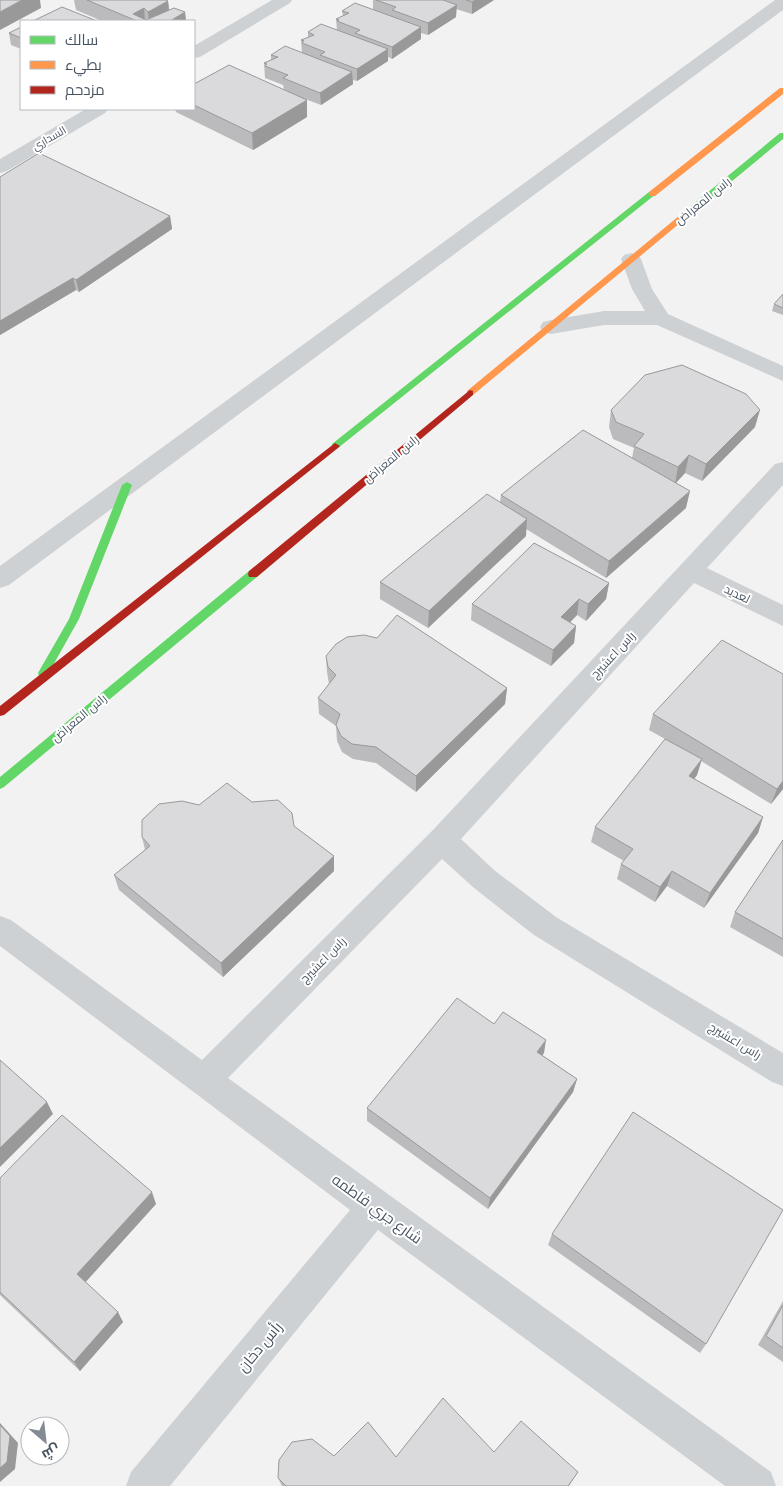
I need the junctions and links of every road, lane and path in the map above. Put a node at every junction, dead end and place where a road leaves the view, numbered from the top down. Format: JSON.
{"nodes":[{"id":1,"x":281,"y":0,"type":"edge"},
{"id":2,"x":783,"y":2,"type":"edge"},
{"id":3,"x":195,"y":52,"type":"edge"},
{"id":4,"x":783,"y":90,"type":"edge"},
{"id":5,"x":97,"y":110,"type":"edge"},
{"id":6,"x":783,"y":135,"type":"edge"},
{"id":7,"x":0,"y":167,"type":"edge"},
{"id":8,"x":631,"y":260,"type":"junction"},
{"id":9,"x":660,"y":318,"type":"junction"},
{"id":10,"x":551,"y":326,"type":"junction"},
{"id":11,"x":783,"y":374,"type":"edge"},
{"id":12,"x":783,"y":470,"type":"edge"},
{"id":13,"x":128,"y":485,"type":"junction"},
{"id":14,"x":691,"y":571,"type":"junction"},
{"id":15,"x":0,"y":579,"type":"edge"},
{"id":16,"x":783,"y":616,"type":"edge"},
{"id":17,"x":36,"y":686,"type":"junction"},
{"id":18,"x":0,"y":712,"type":"edge"},
{"id":19,"x":0,"y":784,"type":"edge"},
{"id":20,"x":442,"y":840,"type":"junction"},
{"id":21,"x":0,"y":929,"type":"edge"},
{"id":22,"x":783,"y":1071,"type":"edge"},
{"id":23,"x":204,"y":1080,"type":"junction"},
{"id":24,"x":376,"y":1208,"type":"junction"},
{"id":25,"x":145,"y":1486,"type":"edge"},
{"id":26,"x":756,"y":1486,"type":"edge"}],
"edges":[{"from":1,"to":3,"type":"street"},
{"from":2,"to":13,"type":"street"},
{"from":4,"to":17,"type":"street"},
{"from":5,"to":7,"type":"street","name":"السداري"},
{"from":6,"to":8,"type":"street","name":"راس المعراض"},
{"from":8,"to":9,"type":"street"},
{"from":8,"to":10,"type":"street","name":"راس المعراض"},
{"from":9,"to":10,"type":"street"},
{"from":9,"to":11,"type":"street"},
{"from":10,"to":19,"type":"street","name":"راس المعراض"},
{"from":12,"to":14,"type":"street","name":"راس اعشيرج"},
{"from":13,"to":15,"type":"street"},
{"from":13,"to":17,"type":"street"},
{"from":14,"to":16,"type":"street","name":"لعديد"},
{"from":14,"to":20,"type":"street","name":"راس اعشيرج"},
{"from":17,"to":18,"type":"street"},
{"from":20,"to":22,"type":"street","name":"راس اعشيرج"},
{"from":20,"to":23,"type":"street","name":"راس اعشيرج"},
{"from":21,"to":23,"type":"street","name":"شارع جري فاطمه"},
{"from":23,"to":24,"type":"street","name":"شارع جري فاطمه"},
{"from":24,"to":25,"type":"street","name":"رأس دخان"},
{"from":24,"to":26,"type":"street","name":"شارع جري فاطمه"}]}
